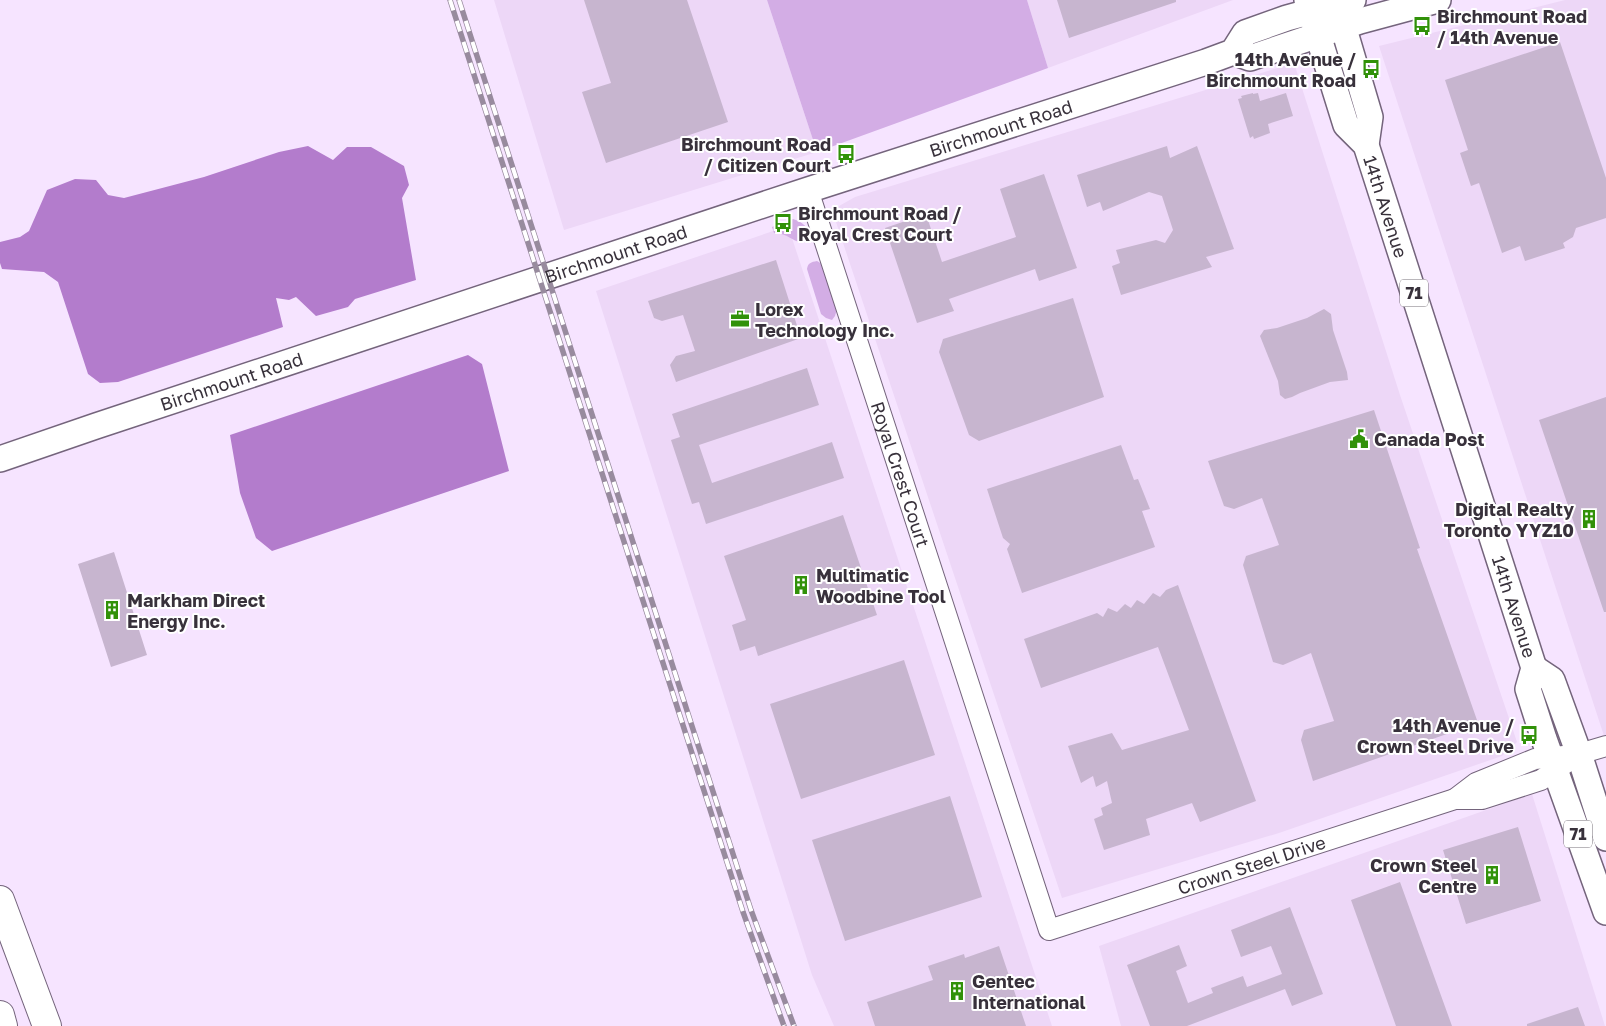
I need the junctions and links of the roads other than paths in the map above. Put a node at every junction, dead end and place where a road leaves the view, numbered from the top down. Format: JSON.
{"nodes":[{"id":1,"x":1438,"y":0,"type":"edge"},
{"id":2,"x":1308,"y":6,"type":"edge"},
{"id":3,"x":1342,"y":8,"type":"edge"},
{"id":4,"x":1318,"y":35,"type":"junction"},
{"id":5,"x":1233,"y":52,"type":"junction"},
{"id":6,"x":1366,"y":145,"type":"junction"},
{"id":7,"x":808,"y":190,"type":"junction"},
{"id":8,"x":0,"y":459,"type":"edge"},
{"id":9,"x":1534,"y":668,"type":"junction"},
{"id":10,"x":1606,"y":746,"type":"edge"},
{"id":11,"x":1579,"y":754,"type":"junction"},
{"id":12,"x":1553,"y":764,"type":"junction"},
{"id":13,"x":1606,"y":838,"type":"edge"},
{"id":14,"x":0,"y":900,"type":"edge"},
{"id":15,"x":1606,"y":912,"type":"edge"},
{"id":16,"x":1049,"y":930,"type":"joint"},
{"id":17,"x":0,"y":1015,"type":"edge"},
{"id":18,"x":3,"y":1026,"type":"edge"},
{"id":19,"x":47,"y":1026,"type":"edge"}],
"edges":[{"from":1,"to":3,"type":"main road","name":"Birchmount Road"},
{"from":2,"to":3,"type":"main road","name":"Birchmount Road"},
{"from":2,"to":4,"type":"main road","name":"14th Avenue","number":"71"},
{"from":2,"to":5,"type":"main road","name":"Birchmount Road"},
{"from":3,"to":4,"type":"main road","name":"Birchmount Road"},
{"from":3,"to":6,"type":"main road","name":"14th Avenue","number":"71"},
{"from":4,"to":5,"type":"main road","name":"Birchmount Road"},
{"from":4,"to":6,"type":"main road","name":"14th Avenue","number":"71"},
{"from":5,"to":7,"type":"main road","name":"Birchmount Road"},
{"from":6,"to":9,"type":"main road","name":"14th Avenue","number":"71"},
{"from":7,"to":8,"type":"main road","name":"Birchmount Road"},
{"from":7,"to":16,"type":"street","name":"Royal Crest Court"},
{"from":9,"to":11,"type":"main road","name":"14th Avenue","number":"71"},
{"from":9,"to":12,"type":"main road","name":"14th Avenue","number":"71"},
{"from":10,"to":11,"type":"street","name":"Crown Steel Drive"},
{"from":11,"to":12,"type":"street","name":"Crown Steel Drive"},
{"from":11,"to":13,"type":"main road","name":"14th Avenue","number":"71"},
{"from":12,"to":15,"type":"main road","name":"14th Avenue","number":"71"},
{"from":12,"to":16,"type":"street","name":"Crown Steel Drive"},
{"from":14,"to":19,"type":"highway"},
{"from":17,"to":18,"type":"highway"}]}
